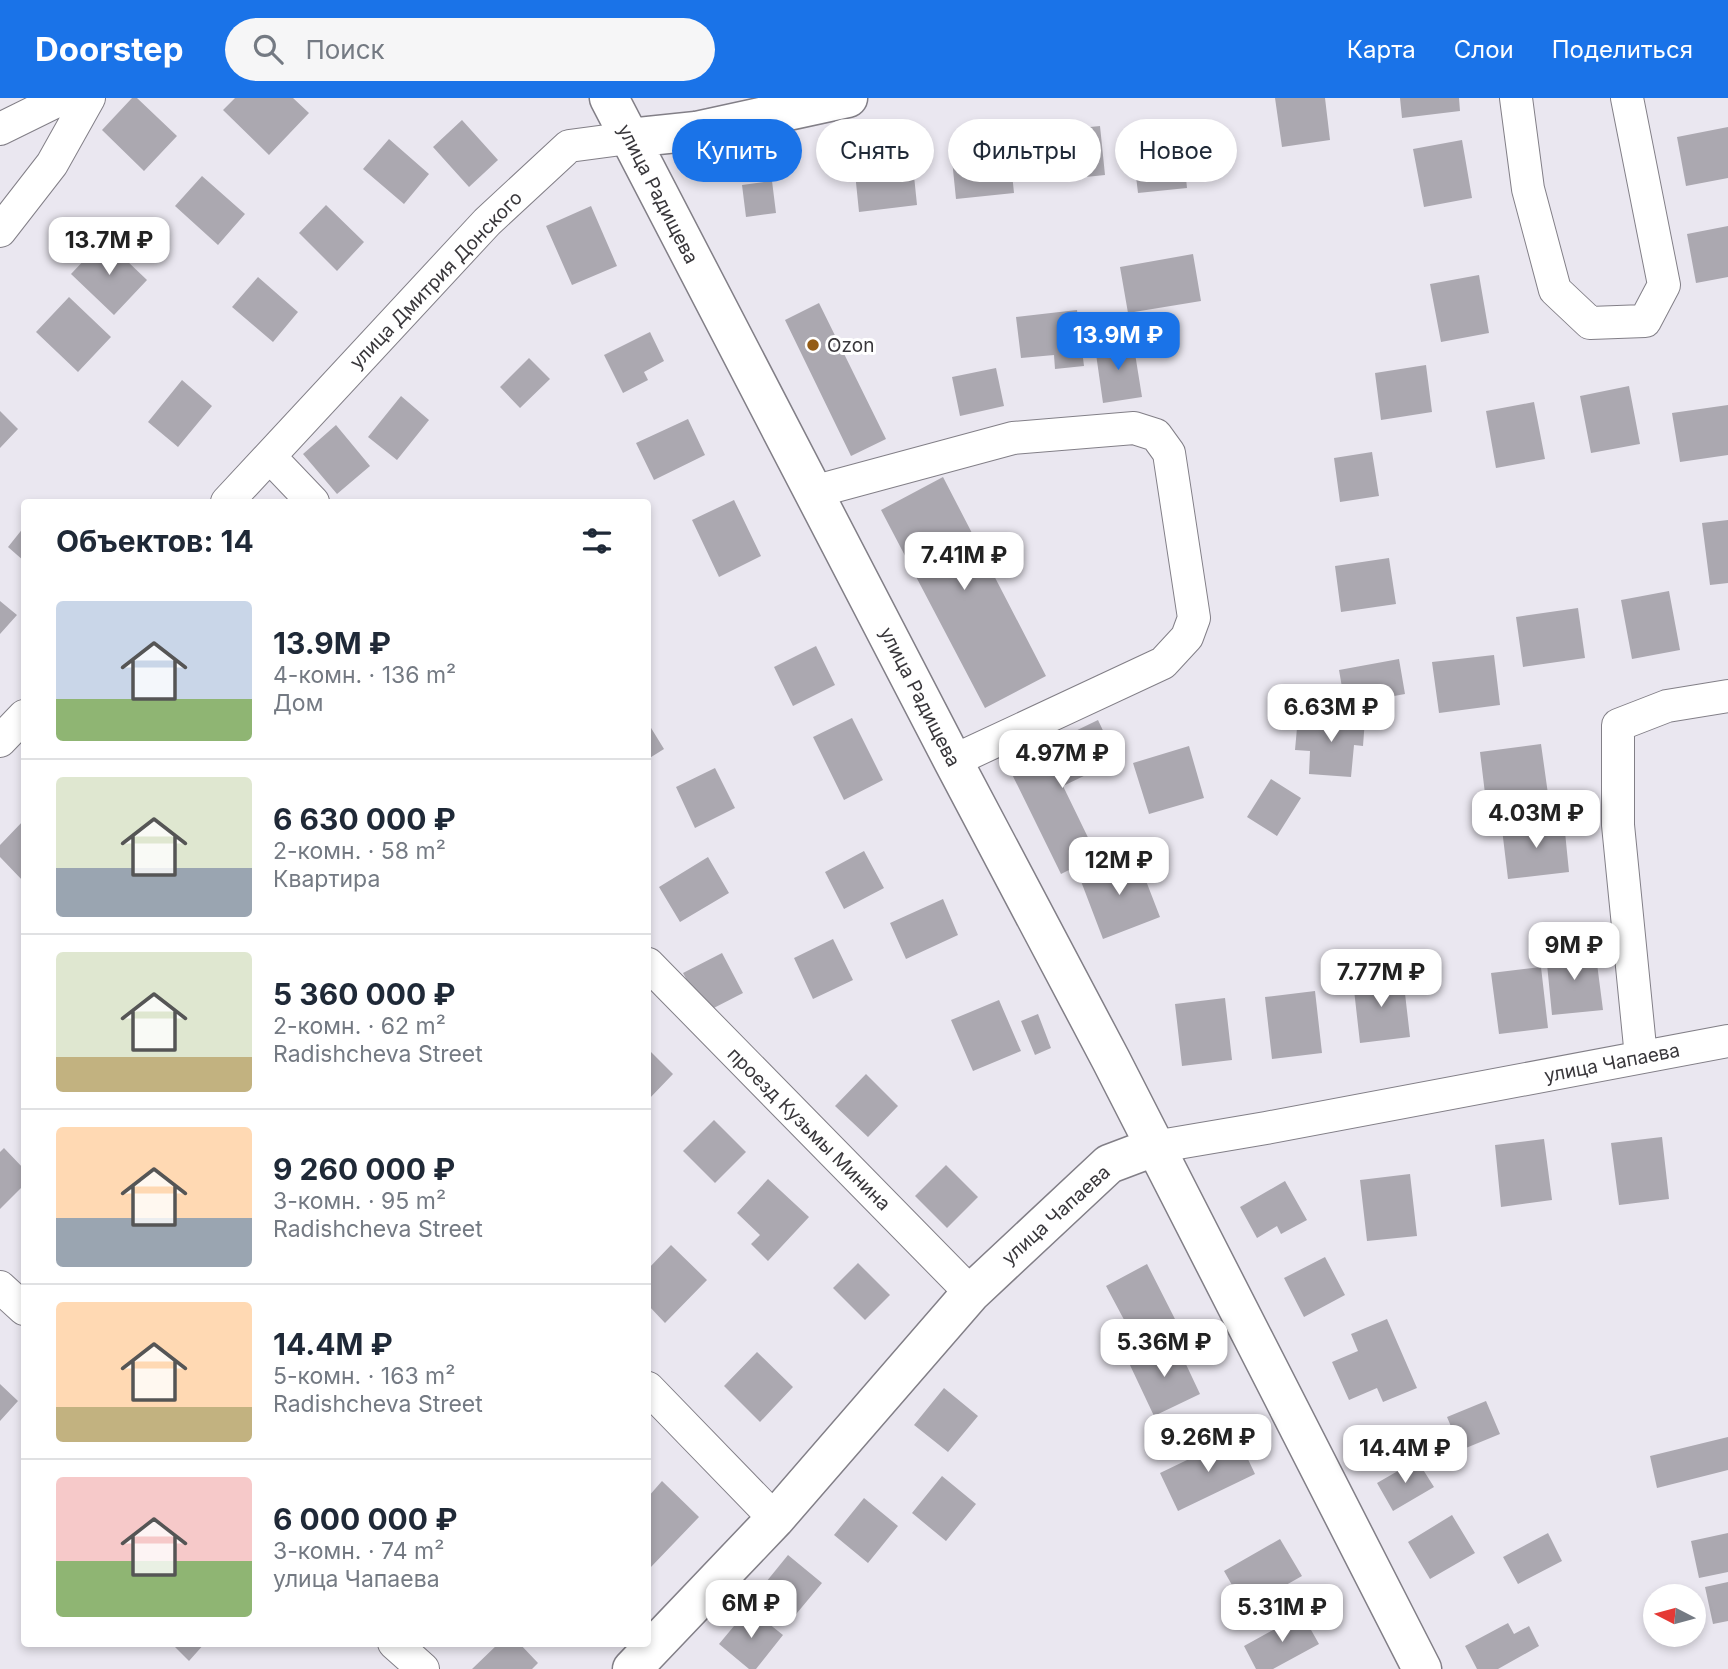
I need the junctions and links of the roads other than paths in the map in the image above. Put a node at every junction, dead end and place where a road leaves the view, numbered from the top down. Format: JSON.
{"nodes":[{"id":1,"x":62,"y":98,"type":"edge"},
{"id":2,"x":89,"y":98,"type":"edge"},
{"id":3,"x":609,"y":98,"type":"edge"},
{"id":4,"x":848,"y":98,"type":"edge"},
{"id":5,"x":1516,"y":98,"type":"edge"},
{"id":6,"x":1627,"y":98,"type":"edge"},
{"id":7,"x":0,"y":129,"type":"edge"},
{"id":8,"x":629,"y":138,"type":"junction"},
{"id":9,"x":0,"y":231,"type":"edge"},
{"id":10,"x":270,"y":457,"type":"junction"},
{"id":11,"x":813,"y":492,"type":"junction"},
{"id":12,"x":230,"y":499,"type":"edge"},
{"id":13,"x":310,"y":499,"type":"edge"},
{"id":14,"x":1728,"y":696,"type":"edge"},
{"id":15,"x":953,"y":761,"type":"junction"},
{"id":16,"x":651,"y":967,"type":"edge"},
{"id":17,"x":1728,"y":1041,"type":"edge"},
{"id":18,"x":1641,"y":1057,"type":"junction"},
{"id":19,"x":1154,"y":1147,"type":"junction"},
{"id":20,"x":0,"y":1287,"type":"edge"},
{"id":21,"x":971,"y":1293,"type":"junction"},
{"id":22,"x":21,"y":1306,"type":"edge"},
{"id":23,"x":651,"y":1391,"type":"edge"},
{"id":24,"x":775,"y":1519,"type":"junction"},
{"id":25,"x":398,"y":1647,"type":"edge"},
{"id":26,"x":423,"y":1669,"type":"edge"},
{"id":27,"x":632,"y":1669,"type":"edge"},
{"id":28,"x":1422,"y":1669,"type":"edge"}],
"edges":[{"from":1,"to":7,"type":"street"},
{"from":2,"to":9,"type":"street"},
{"from":3,"to":8,"type":"main road","name":"улица Радищева"},
{"from":4,"to":8,"type":"main road","name":"улица Дмитрия Донского"},
{"from":5,"to":6,"type":"street"},
{"from":8,"to":10,"type":"street","name":"улица Дмитрия Донского"},
{"from":8,"to":11,"type":"main road","name":"улица Радищева"},
{"from":10,"to":12,"type":"street","name":"улица Дмитрия Донского"},
{"from":10,"to":13,"type":"street"},
{"from":11,"to":15,"type":"main road","name":"улица Радищева"},
{"from":11,"to":15,"type":"street"},
{"from":14,"to":18,"type":"street"},
{"from":15,"to":19,"type":"main road","name":"улица Радищева"},
{"from":16,"to":21,"type":"street","name":"проезд Кузьмы Минина"},
{"from":17,"to":18,"type":"street","name":"улица Чапаева"},
{"from":18,"to":19,"type":"street","name":"улица Чапаева"},
{"from":19,"to":21,"type":"main road","name":"улица Чапаева"},
{"from":19,"to":28,"type":"main road","name":"улица Радищева"},
{"from":20,"to":22,"type":"street"},
{"from":21,"to":24,"type":"main road","name":"улица Чапаева"},
{"from":23,"to":24,"type":"street"},
{"from":24,"to":27,"type":"main road","name":"улица Чапаева"},
{"from":25,"to":26,"type":"street"}]}
